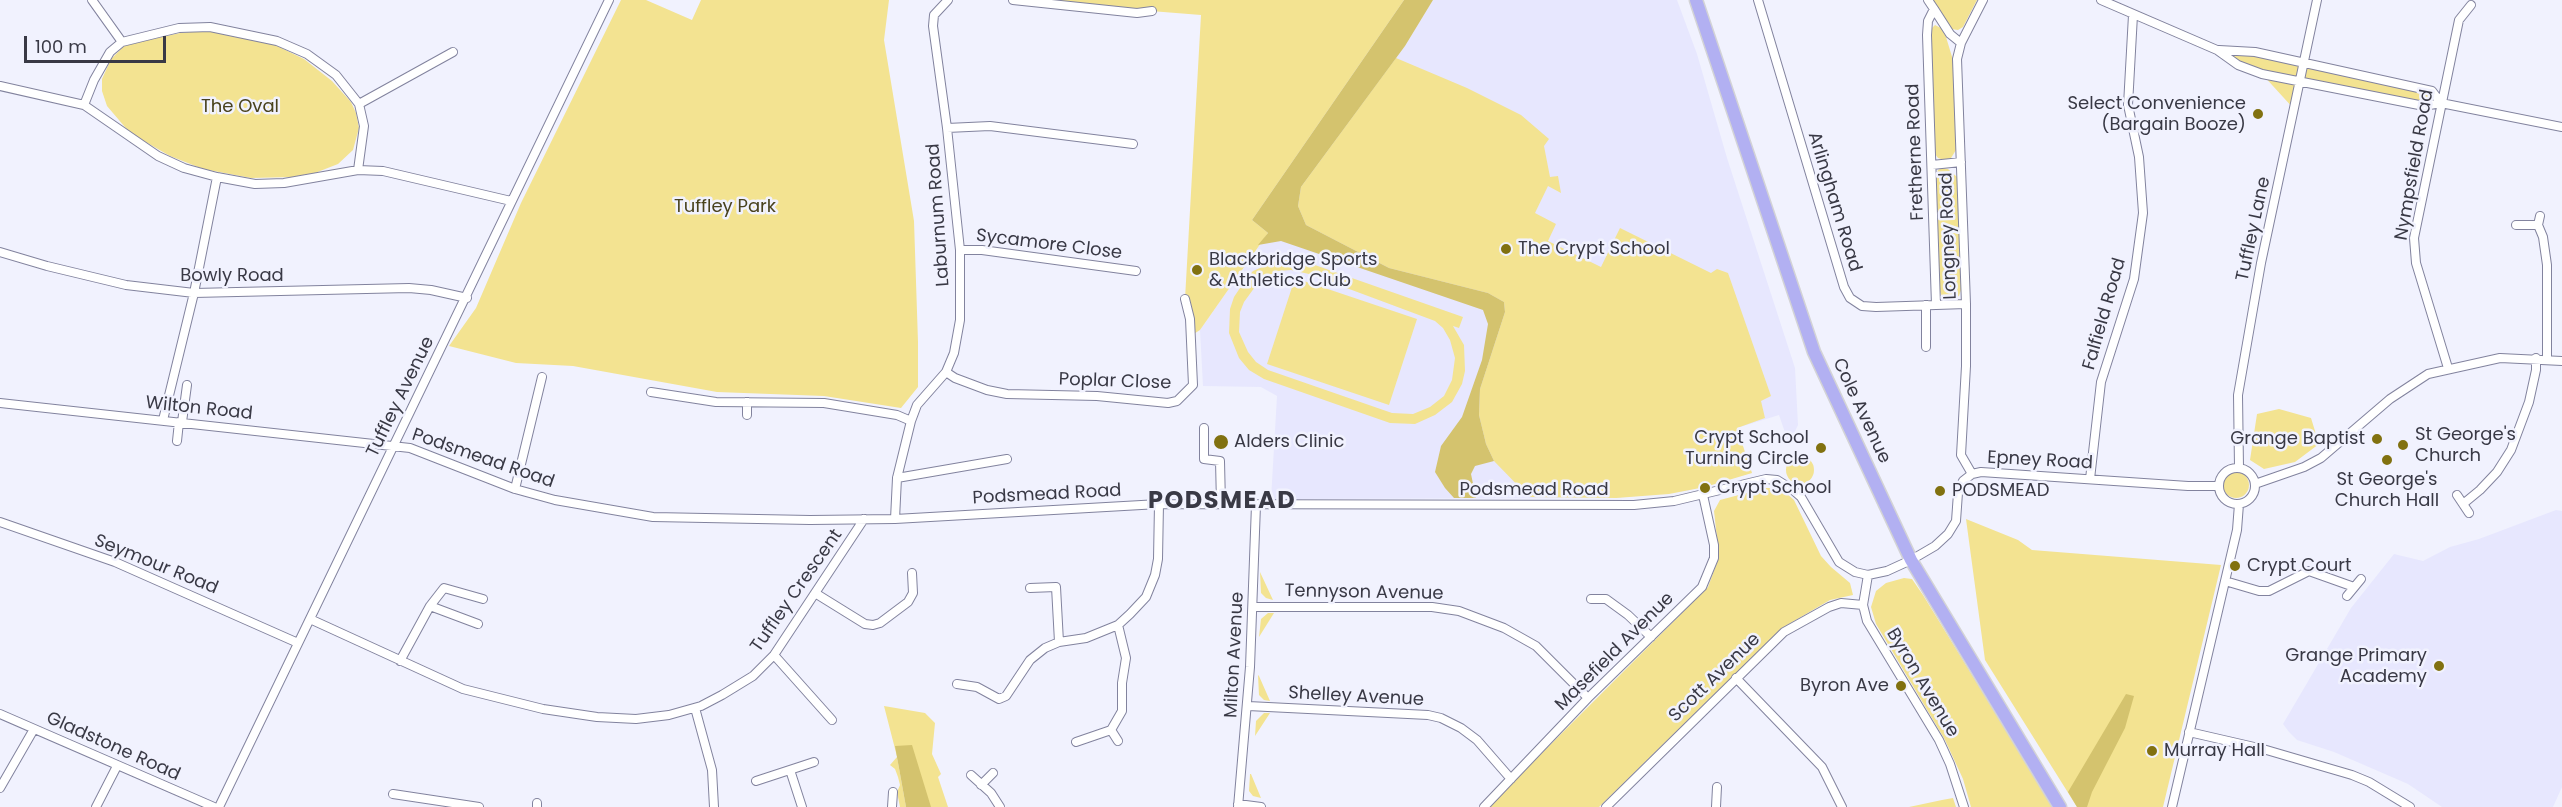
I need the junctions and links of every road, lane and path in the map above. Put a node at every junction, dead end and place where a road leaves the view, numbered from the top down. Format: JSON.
{"nodes":[{"id":1,"x":92,"y":0,"type":"edge"},
{"id":2,"x":609,"y":0,"type":"edge"},
{"id":3,"x":948,"y":0,"type":"edge"},
{"id":4,"x":1012,"y":0,"type":"edge"},
{"id":5,"x":1696,"y":0,"type":"edge"},
{"id":6,"x":1758,"y":0,"type":"edge"},
{"id":7,"x":1928,"y":0,"type":"edge"},
{"id":8,"x":1983,"y":0,"type":"edge"},
{"id":9,"x":2101,"y":0,"type":"edge"},
{"id":10,"x":2317,"y":0,"type":"edge"},
{"id":11,"x":2471,"y":4,"type":"dead end"},
{"id":12,"x":1934,"y":9,"type":"junction"},
{"id":13,"x":1152,"y":11,"type":"dead end"},
{"id":14,"x":2133,"y":15,"type":"junction"},
{"id":15,"x":122,"y":42,"type":"junction"},
{"id":16,"x":1961,"y":43,"type":"junction"},
{"id":17,"x":2217,"y":50,"type":"junction"},
{"id":18,"x":453,"y":52,"type":"dead end"},
{"id":19,"x":2303,"y":64,"type":"junction"},
{"id":20,"x":2300,"y":81,"type":"junction"},
{"id":21,"x":0,"y":86,"type":"edge"},
{"id":22,"x":2441,"y":103,"type":"junction"},
{"id":23,"x":359,"y":104,"type":"junction"},
{"id":24,"x":84,"y":105,"type":"junction"},
{"id":25,"x":2562,"y":127,"type":"edge"},
{"id":26,"x":947,"y":128,"type":"junction"},
{"id":27,"x":1133,"y":144,"type":"dead end"},
{"id":28,"x":1961,"y":162,"type":"junction"},
{"id":29,"x":1932,"y":165,"type":"junction"},
{"id":30,"x":358,"y":170,"type":"junction"},
{"id":31,"x":217,"y":177,"type":"junction"},
{"id":32,"x":511,"y":201,"type":"junction"},
{"id":33,"x":2516,"y":225,"type":"dead end"},
{"id":34,"x":960,"y":250,"type":"junction"},
{"id":35,"x":0,"y":252,"type":"edge"},
{"id":36,"x":1136,"y":271,"type":"dead end"},
{"id":37,"x":194,"y":294,"type":"junction"},
{"id":38,"x":467,"y":298,"type":"junction"},
{"id":39,"x":1185,"y":299,"type":"dead end"},
{"id":40,"x":1966,"y":304,"type":"junction"},
{"id":41,"x":1926,"y":305,"type":"junction"},
{"id":42,"x":1936,"y":305,"type":"junction"},
{"id":43,"x":1926,"y":347,"type":"dead end"},
{"id":44,"x":2536,"y":358,"type":"junction"},
{"id":45,"x":2547,"y":358,"type":"junction"},
{"id":46,"x":2562,"y":361,"type":"edge"},
{"id":47,"x":2448,"y":368,"type":"junction"},
{"id":48,"x":946,"y":372,"type":"junction"},
{"id":49,"x":542,"y":377,"type":"dead end"},
{"id":50,"x":187,"y":385,"type":"dead end"},
{"id":51,"x":651,"y":392,"type":"dead end"},
{"id":52,"x":747,"y":402,"type":"junction"},
{"id":53,"x":0,"y":403,"type":"edge"},
{"id":54,"x":747,"y":415,"type":"dead end"},
{"id":55,"x":163,"y":420,"type":"junction"},
{"id":56,"x":911,"y":421,"type":"junction"},
{"id":57,"x":180,"y":422,"type":"junction"},
{"id":58,"x":1204,"y":428,"type":"dead end"},
{"id":59,"x":177,"y":441,"type":"dead end"},
{"id":60,"x":395,"y":445,"type":"junction"},
{"id":61,"x":1007,"y":459,"type":"dead end"},
{"id":62,"x":2239,"y":467,"type":"junction"},
{"id":63,"x":1972,"y":474,"type":"junction"},
{"id":64,"x":897,"y":477,"type":"junction"},
{"id":65,"x":2090,"y":479,"type":"junction"},
{"id":66,"x":2255,"y":484,"type":"junction"},
{"id":67,"x":2218,"y":486,"type":"junction"},
{"id":68,"x":515,"y":489,"type":"junction"},
{"id":69,"x":1704,"y":495,"type":"junction"},
{"id":70,"x":2457,"y":495,"type":"dead end"},
{"id":71,"x":1159,"y":504,"type":"junction"},
{"id":72,"x":1221,"y":504,"type":"junction"},
{"id":73,"x":2239,"y":504,"type":"junction"},
{"id":74,"x":2463,"y":504,"type":"junction"},
{"id":75,"x":1256,"y":505,"type":"junction"},
{"id":76,"x":2469,"y":513,"type":"dead end"},
{"id":77,"x":864,"y":519,"type":"junction"},
{"id":78,"x":895,"y":519,"type":"junction"},
{"id":79,"x":1,"y":524,"type":"edge"},
{"id":80,"x":1911,"y":560,"type":"junction"},
{"id":81,"x":912,"y":573,"type":"dead end"},
{"id":82,"x":1868,"y":575,"type":"junction"},
{"id":83,"x":2361,"y":579,"type":"dead end"},
{"id":84,"x":2225,"y":580,"type":"junction"},
{"id":85,"x":2354,"y":587,"type":"junction"},
{"id":86,"x":1030,"y":588,"type":"dead end"},
{"id":87,"x":815,"y":593,"type":"junction"},
{"id":88,"x":2347,"y":596,"type":"dead end"},
{"id":89,"x":483,"y":599,"type":"dead end"},
{"id":90,"x":1591,"y":599,"type":"dead end"},
{"id":91,"x":1863,"y":604,"type":"junction"},
{"id":92,"x":430,"y":606,"type":"junction"},
{"id":93,"x":1253,"y":607,"type":"junction"},
{"id":94,"x":310,"y":619,"type":"junction"},
{"id":95,"x":478,"y":624,"type":"dead end"},
{"id":96,"x":1118,"y":625,"type":"junction"},
{"id":97,"x":1651,"y":638,"type":"junction"},
{"id":98,"x":1059,"y":642,"type":"junction"},
{"id":99,"x":298,"y":643,"type":"junction"},
{"id":100,"x":774,"y":655,"type":"junction"},
{"id":101,"x":400,"y":661,"type":"junction"},
{"id":102,"x":1736,"y":678,"type":"junction"},
{"id":103,"x":957,"y":684,"type":"dead end"},
{"id":104,"x":1588,"y":698,"type":"junction"},
{"id":105,"x":1248,"y":706,"type":"junction"},
{"id":106,"x":694,"y":708,"type":"junction"},
{"id":107,"x":0,"y":714,"type":"edge"},
{"id":108,"x":832,"y":720,"type":"dead end"},
{"id":109,"x":34,"y":729,"type":"junction"},
{"id":110,"x":1111,"y":730,"type":"junction"},
{"id":111,"x":2189,"y":732,"type":"junction"},
{"id":112,"x":1118,"y":741,"type":"dead end"},
{"id":113,"x":1076,"y":742,"type":"dead end"},
{"id":114,"x":814,"y":762,"type":"dead end"},
{"id":115,"x":117,"y":766,"type":"junction"},
{"id":116,"x":790,"y":770,"type":"junction"},
{"id":117,"x":993,"y":773,"type":"dead end"},
{"id":118,"x":971,"y":775,"type":"dead end"},
{"id":119,"x":1511,"y":779,"type":"junction"},
{"id":120,"x":756,"y":781,"type":"dead end"},
{"id":121,"x":981,"y":785,"type":"junction"},
{"id":122,"x":1717,"y":787,"type":"dead end"},
{"id":123,"x":0,"y":788,"type":"edge"},
{"id":124,"x":893,"y":792,"type":"dead end"},
{"id":125,"x":393,"y":794,"type":"dead end"},
{"id":126,"x":427,"y":803,"type":"edge"},
{"id":127,"x":1238,"y":805,"type":"edge"},
{"id":128,"x":96,"y":807,"type":"edge"},
{"id":129,"x":217,"y":807,"type":"edge"},
{"id":130,"x":479,"y":807,"type":"edge"},
{"id":131,"x":714,"y":807,"type":"edge"},
{"id":132,"x":802,"y":807,"type":"edge"},
{"id":133,"x":892,"y":807,"type":"edge"},
{"id":134,"x":1000,"y":807,"type":"edge"},
{"id":135,"x":1261,"y":807,"type":"edge"},
{"id":136,"x":1484,"y":807,"type":"edge"},
{"id":137,"x":1606,"y":807,"type":"edge"},
{"id":138,"x":1716,"y":807,"type":"edge"},
{"id":139,"x":1842,"y":807,"type":"edge"},
{"id":140,"x":1964,"y":807,"type":"edge"},
{"id":141,"x":2060,"y":807,"type":"edge"},
{"id":142,"x":2172,"y":807,"type":"edge"},
{"id":143,"x":2410,"y":807,"type":"edge"}],
"edges":[{"from":1,"to":15,"type":"street"},
{"from":2,"to":32,"type":"street","name":"Tuffley Avenue"},
{"from":3,"to":26,"type":"street","name":"Laburnum Road"},
{"from":4,"to":13,"type":"street"},
{"from":5,"to":80,"type":"highway","name":"Cole Avenue"},
{"from":6,"to":41,"type":"street","name":"Arlingham Road"},
{"from":7,"to":12,"type":"street"},
{"from":8,"to":16,"type":"street","name":"Longney Road"},
{"from":9,"to":14,"type":"street"},
{"from":10,"to":19,"type":"street","name":"Tuffley Lane"},
{"from":11,"to":22,"type":"street","name":"Nympsfield Road"},
{"from":12,"to":16,"type":"street"},
{"from":12,"to":29,"type":"street","name":"Fretherne Road"},
{"from":14,"to":17,"type":"street"},
{"from":14,"to":65,"type":"street","name":"Falfield Road"},
{"from":15,"to":23,"type":"street"},
{"from":15,"to":24,"type":"street"},
{"from":16,"to":28,"type":"street","name":"Longney Road"},
{"from":17,"to":19,"type":"street"},
{"from":17,"to":20,"type":"street"},
{"from":18,"to":23,"type":"street"},
{"from":19,"to":20,"type":"street","name":"Tuffley Lane"},
{"from":19,"to":22,"type":"street"},
{"from":20,"to":22,"type":"street"},
{"from":20,"to":62,"type":"street","name":"Tuffley Lane"},
{"from":21,"to":24,"type":"street"},
{"from":22,"to":25,"type":"street"},
{"from":22,"to":47,"type":"street","name":"Nympsfield Road"},
{"from":23,"to":30,"type":"street"},
{"from":24,"to":31,"type":"street"},
{"from":26,"to":27,"type":"street"},
{"from":26,"to":34,"type":"street","name":"Laburnum Road"},
{"from":28,"to":29,"type":"street"},
{"from":28,"to":40,"type":"street","name":"Longney Road"},
{"from":29,"to":42,"type":"street","name":"Fretherne Road"},
{"from":30,"to":31,"type":"street"},
{"from":30,"to":32,"type":"street"},
{"from":31,"to":37,"type":"street"},
{"from":32,"to":38,"type":"street","name":"Tuffley Avenue"},
{"from":33,"to":45,"type":"street"},
{"from":34,"to":36,"type":"street","name":"Sycamore Close"},
{"from":34,"to":48,"type":"street","name":"Laburnum Road"},
{"from":35,"to":37,"type":"street","name":"Bowly Road"},
{"from":37,"to":38,"type":"street","name":"Bowly Road"},
{"from":37,"to":55,"type":"street"},
{"from":38,"to":60,"type":"street","name":"Tuffley Avenue"},
{"from":39,"to":48,"type":"street","name":"Poplar Close"},
{"from":40,"to":42,"type":"street","name":"Arlingham Road"},
{"from":40,"to":63,"type":"street","name":"Longney Road"},
{"from":41,"to":42,"type":"street","name":"Arlingham Road"},
{"from":41,"to":43,"type":"street"},
{"from":44,"to":45,"type":"street"},
{"from":44,"to":47,"type":"street"},
{"from":44,"to":74,"type":"street"},
{"from":45,"to":46,"type":"street"},
{"from":47,"to":66,"type":"street"},
{"from":48,"to":56,"type":"street","name":"Laburnum Road"},
{"from":49,"to":68,"type":"street"},
{"from":50,"to":57,"type":"street"},
{"from":51,"to":52,"type":"street"},
{"from":52,"to":54,"type":"street"},
{"from":52,"to":56,"type":"street"},
{"from":53,"to":55,"type":"street","name":"Wilton Road"},
{"from":55,"to":57,"type":"street","name":"Wilton Road"},
{"from":56,"to":64,"type":"street","name":"Laburnum Road"},
{"from":57,"to":59,"type":"street"},
{"from":57,"to":60,"type":"street","name":"Wilton Road"},
{"from":58,"to":72,"type":"street"},
{"from":60,"to":68,"type":"street","name":"Podsmead Road"},
{"from":60,"to":94,"type":"street","name":"Tuffley Avenue"},
{"from":61,"to":64,"type":"street"},
{"from":62,"to":66,"type":"street"},
{"from":62,"to":67,"type":"street"},
{"from":63,"to":65,"type":"street","name":"Epney Road"},
{"from":63,"to":80,"type":"street","name":"Epney Road"},
{"from":64,"to":78,"type":"street","name":"Laburnum Road"},
{"from":65,"to":67,"type":"street","name":"Epney Road"},
{"from":66,"to":73,"type":"street"},
{"from":67,"to":73,"type":"street"},
{"from":68,"to":77,"type":"street","name":"Podsmead Road"},
{"from":69,"to":75,"type":"street","name":"Podsmead Road"},
{"from":69,"to":82,"type":"street","name":"Podsmead Road"},
{"from":69,"to":97,"type":"street","name":"Masefield Avenue"},
{"from":70,"to":74,"type":"street"},
{"from":71,"to":72,"type":"street","name":"Podsmead Road"},
{"from":71,"to":78,"type":"street","name":"Podsmead Road"},
{"from":71,"to":96,"type":"street"},
{"from":72,"to":75,"type":"street","name":"Podsmead Road"},
{"from":73,"to":84,"type":"street"},
{"from":74,"to":76,"type":"street"},
{"from":75,"to":93,"type":"street","name":"Milton Avenue"},
{"from":77,"to":78,"type":"street","name":"Podsmead Road"},
{"from":77,"to":87,"type":"street","name":"Tuffley Crescent"},
{"from":79,"to":99,"type":"street","name":"Seymour Road"},
{"from":80,"to":82,"type":"street"},
{"from":80,"to":141,"type":"highway","name":"Cole Avenue"},
{"from":81,"to":87,"type":"street"},
{"from":82,"to":91,"type":"street"},
{"from":83,"to":85,"type":"street"},
{"from":84,"to":85,"type":"street"},
{"from":84,"to":111,"type":"street"},
{"from":85,"to":88,"type":"street"},
{"from":86,"to":98,"type":"street"},
{"from":87,"to":100,"type":"street","name":"Tuffley Crescent"},
{"from":89,"to":92,"type":"street"},
{"from":90,"to":97,"type":"street"},
{"from":91,"to":102,"type":"street","name":"Scott Avenue"},
{"from":91,"to":140,"type":"street","name":"Byron Avenue"},
{"from":92,"to":95,"type":"street"},
{"from":92,"to":101,"type":"street"},
{"from":93,"to":104,"type":"street","name":"Tennyson Avenue"},
{"from":93,"to":105,"type":"street","name":"Milton Avenue"},
{"from":94,"to":99,"type":"street","name":"Tuffley Avenue"},
{"from":94,"to":101,"type":"street","name":"Tuffley Crescent"},
{"from":96,"to":98,"type":"street"},
{"from":96,"to":110,"type":"street"},
{"from":97,"to":104,"type":"street","name":"Masefield Avenue"},
{"from":98,"to":103,"type":"street"},
{"from":99,"to":129,"type":"street","name":"Tuffley Avenue"},
{"from":100,"to":106,"type":"street","name":"Tuffley Crescent"},
{"from":100,"to":108,"type":"street"},
{"from":101,"to":106,"type":"street","name":"Tuffley Crescent"},
{"from":102,"to":137,"type":"street","name":"Scott Avenue"},
{"from":102,"to":139,"type":"street"},
{"from":104,"to":119,"type":"street","name":"Masefield Avenue"},
{"from":105,"to":119,"type":"street","name":"Shelley Avenue"},
{"from":105,"to":127,"type":"street","name":"Milton Avenue"},
{"from":106,"to":131,"type":"street"},
{"from":107,"to":109,"type":"street","name":"Gladstone Road"},
{"from":109,"to":115,"type":"street","name":"Gladstone Road"},
{"from":109,"to":123,"type":"street"},
{"from":110,"to":112,"type":"street"},
{"from":110,"to":113,"type":"street"},
{"from":111,"to":142,"type":"street"},
{"from":111,"to":143,"type":"street"},
{"from":114,"to":116,"type":"street"},
{"from":115,"to":128,"type":"street"},
{"from":115,"to":129,"type":"street","name":"Gladstone Road"},
{"from":116,"to":120,"type":"street"},
{"from":116,"to":132,"type":"street"},
{"from":117,"to":121,"type":"street"},
{"from":118,"to":121,"type":"street"},
{"from":119,"to":136,"type":"street","name":"Masefield Avenue"},
{"from":121,"to":134,"type":"street"},
{"from":122,"to":138,"type":"street"},
{"from":124,"to":133,"type":"street"},
{"from":125,"to":126,"type":"street"},
{"from":126,"to":130,"type":"street"},
{"from":127,"to":135,"type":"street"}]}
